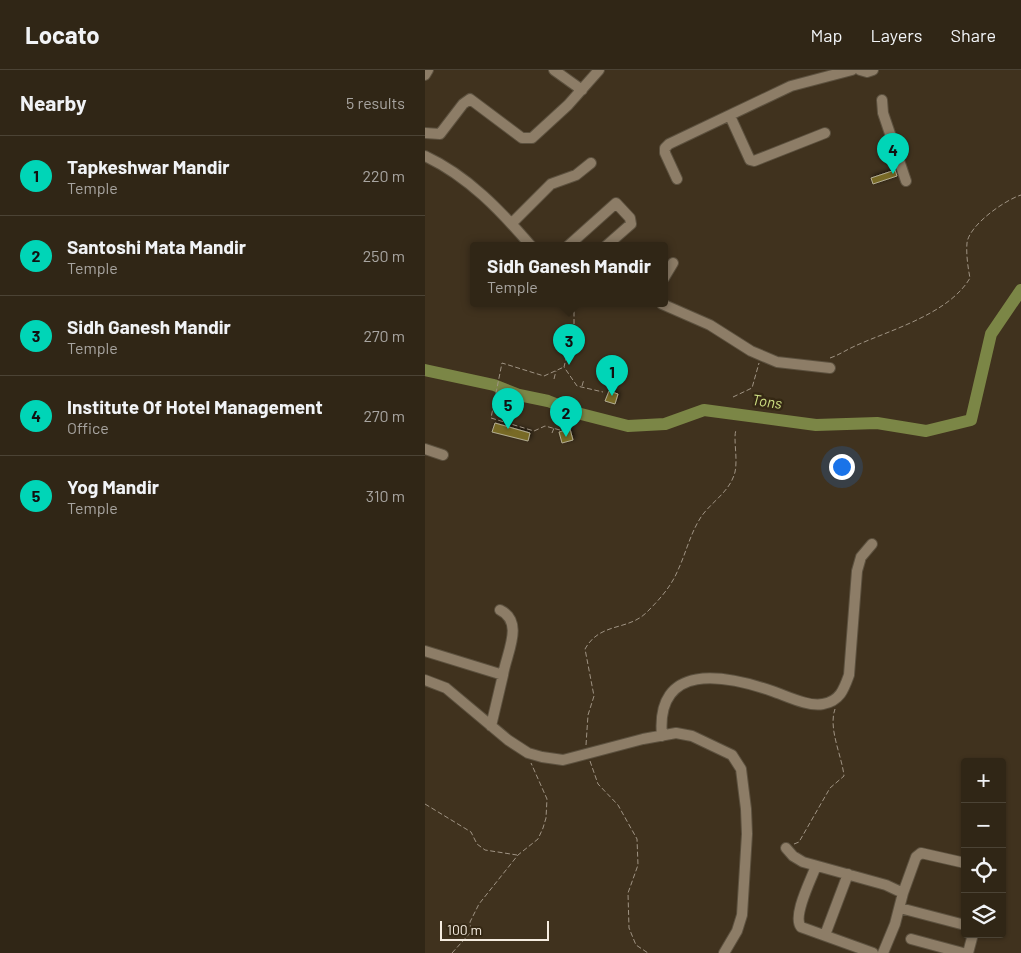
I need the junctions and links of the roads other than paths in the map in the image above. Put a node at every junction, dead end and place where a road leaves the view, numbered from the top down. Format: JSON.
{"nodes":[{"id":1,"x":428,"y":70,"type":"edge"},
{"id":2,"x":554,"y":70,"type":"edge"},
{"id":3,"x":599,"y":70,"type":"edge"},
{"id":4,"x":852,"y":70,"type":"edge"},
{"id":5,"x":860,"y":70,"type":"edge"},
{"id":6,"x":873,"y":70,"type":"edge"},
{"id":7,"x":425,"y":75,"type":"edge"},
{"id":8,"x":582,"y":90,"type":"junction"},
{"id":9,"x":882,"y":100,"type":"dead end"},
{"id":10,"x":730,"y":116,"type":"junction"},
{"id":11,"x":425,"y":133,"type":"edge"},
{"id":12,"x":825,"y":133,"type":"dead end"},
{"id":13,"x":425,"y":156,"type":"edge"},
{"id":14,"x":591,"y":163,"type":"dead end"},
{"id":15,"x":677,"y":179,"type":"dead end"},
{"id":16,"x":906,"y":181,"type":"dead end"},
{"id":17,"x":512,"y":222,"type":"junction"},
{"id":18,"x":528,"y":242,"type":"edge"},
{"id":19,"x":573,"y":242,"type":"edge"},
{"id":20,"x":611,"y":242,"type":"edge"},
{"id":21,"x":673,"y":263,"type":"dead end"},
{"id":22,"x":668,"y":271,"type":"edge"},
{"id":23,"x":668,"y":306,"type":"edge"},
{"id":24,"x":829,"y":368,"type":"road end"},
{"id":25,"x":425,"y":449,"type":"edge"},
{"id":26,"x":443,"y":455,"type":"dead end"},
{"id":27,"x":872,"y":544,"type":"dead end"},
{"id":28,"x":500,"y":610,"type":"dead end"},
{"id":29,"x":425,"y":651,"type":"edge"},
{"id":30,"x":503,"y":675,"type":"junction"},
{"id":31,"x":425,"y":680,"type":"edge"},
{"id":32,"x":491,"y":726,"type":"junction"},
{"id":33,"x":662,"y":736,"type":"junction"},
{"id":34,"x":786,"y":848,"type":"road end"},
{"id":35,"x":961,"y":862,"type":"edge"},
{"id":36,"x":816,"y":866,"type":"junction"},
{"id":37,"x":848,"y":874,"type":"junction"},
{"id":38,"x":903,"y":893,"type":"junction"},
{"id":39,"x":900,"y":908,"type":"junction"},
{"id":40,"x":961,"y":923,"type":"edge"},
{"id":41,"x":825,"y":935,"type":"junction"},
{"id":42,"x":972,"y":938,"type":"edge"},
{"id":43,"x":911,"y":939,"type":"dead end"},
{"id":44,"x":724,"y":953,"type":"edge"},
{"id":45,"x":873,"y":953,"type":"edge"},
{"id":46,"x":883,"y":953,"type":"edge"},
{"id":47,"x":963,"y":953,"type":"edge"},
{"id":48,"x":968,"y":953,"type":"edge"}],
"edges":[{"from":1,"to":7,"type":"street"},
{"from":2,"to":8,"type":"street"},
{"from":3,"to":8,"type":"street"},
{"from":4,"to":10,"type":"street"},
{"from":5,"to":6,"type":"street"},
{"from":8,"to":11,"type":"street"},
{"from":9,"to":16,"type":"street"},
{"from":10,"to":12,"type":"street"},
{"from":10,"to":15,"type":"street"},
{"from":13,"to":17,"type":"street"},
{"from":14,"to":17,"type":"street"},
{"from":17,"to":18,"type":"street"},
{"from":19,"to":20,"type":"street"},
{"from":21,"to":22,"type":"street"},
{"from":23,"to":24,"type":"street"},
{"from":25,"to":26,"type":"street"},
{"from":27,"to":33,"type":"street"},
{"from":28,"to":30,"type":"street"},
{"from":29,"to":30,"type":"street"},
{"from":30,"to":32,"type":"street"},
{"from":31,"to":32,"type":"street"},
{"from":32,"to":33,"type":"street"},
{"from":33,"to":44,"type":"street"},
{"from":34,"to":36,"type":"street"},
{"from":35,"to":38,"type":"street"},
{"from":36,"to":37,"type":"street"},
{"from":36,"to":41,"type":"street"},
{"from":37,"to":38,"type":"street"},
{"from":37,"to":41,"type":"street"},
{"from":38,"to":39,"type":"street"},
{"from":39,"to":40,"type":"street"},
{"from":39,"to":46,"type":"street"},
{"from":41,"to":45,"type":"street"},
{"from":42,"to":48,"type":"street"},
{"from":43,"to":47,"type":"street"}]}
